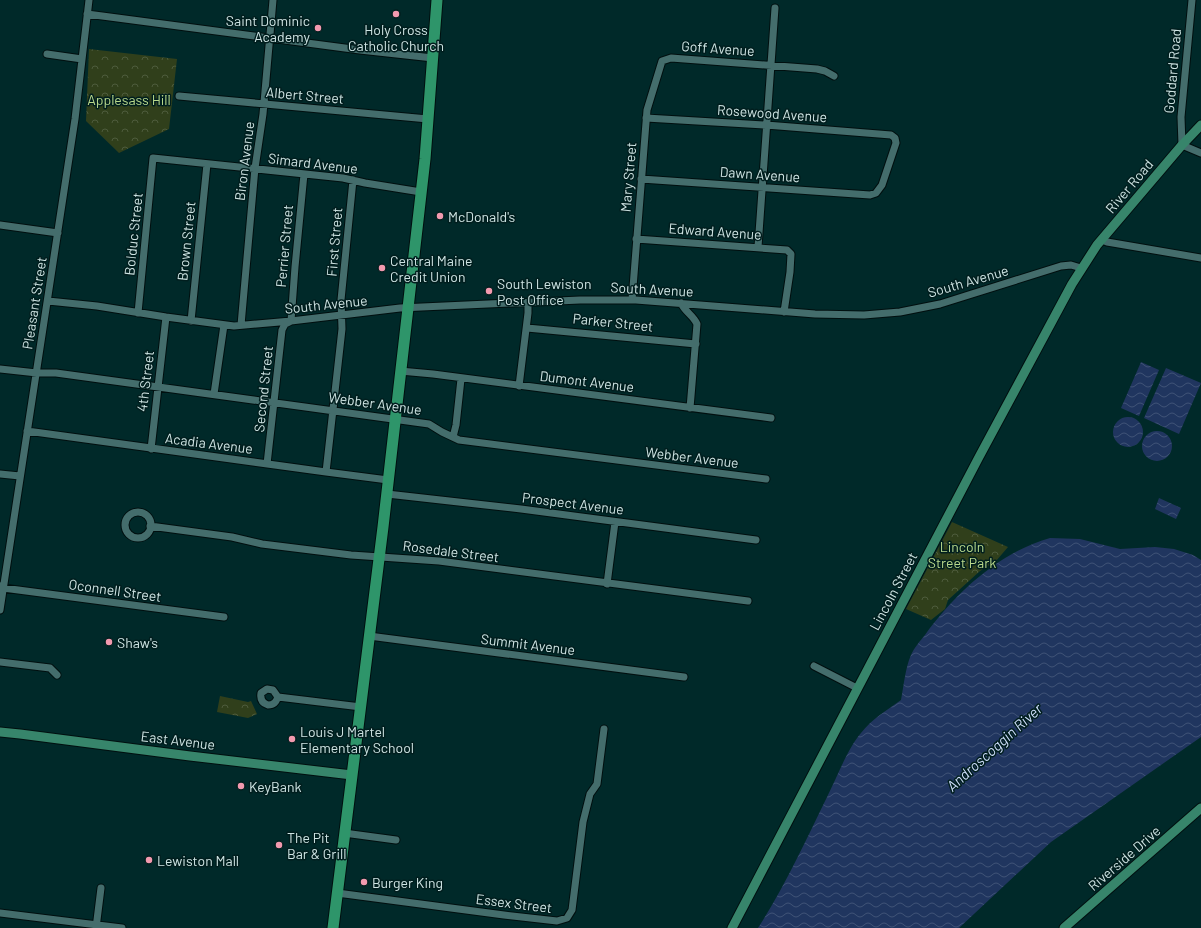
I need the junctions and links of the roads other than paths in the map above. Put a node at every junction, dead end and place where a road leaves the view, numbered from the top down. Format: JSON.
{"nodes":[{"id":1,"x":89,"y":0,"type":"edge"},
{"id":2,"x":273,"y":0,"type":"edge"},
{"id":3,"x":437,"y":0,"type":"edge"},
{"id":4,"x":1192,"y":0,"type":"edge"},
{"id":5,"x":774,"y":8,"type":"dead end"},
{"id":6,"x":87,"y":14,"type":"junction"},
{"id":7,"x":270,"y":38,"type":"junction"},
{"id":8,"x":47,"y":54,"type":"dead end"},
{"id":9,"x":433,"y":58,"type":"junction"},
{"id":10,"x":82,"y":59,"type":"junction"},
{"id":11,"x":664,"y":60,"type":"joint"},
{"id":12,"x":771,"y":65,"type":"junction"},
{"id":13,"x":834,"y":76,"type":"dead end"},
{"id":14,"x":179,"y":96,"type":"dead end"},
{"id":15,"x":263,"y":104,"type":"junction"},
{"id":16,"x":646,"y":118,"type":"junction"},
{"id":17,"x":428,"y":119,"type":"junction"},
{"id":18,"x":1201,"y":125,"type":"edge"},
{"id":19,"x":766,"y":126,"type":"junction"},
{"id":20,"x":1182,"y":144,"type":"junction"},
{"id":21,"x":1201,"y":154,"type":"edge"},
{"id":22,"x":153,"y":158,"type":"joint"},
{"id":23,"x":207,"y":164,"type":"junction"},
{"id":24,"x":255,"y":168,"type":"junction"},
{"id":25,"x":304,"y":174,"type":"junction"},
{"id":26,"x":641,"y":179,"type":"junction"},
{"id":27,"x":353,"y":180,"type":"junction"},
{"id":28,"x":763,"y":188,"type":"junction"},
{"id":29,"x":421,"y":192,"type":"junction"},
{"id":30,"x":876,"y":193,"type":"joint"},
{"id":31,"x":0,"y":225,"type":"edge"},
{"id":32,"x":58,"y":232,"type":"junction"},
{"id":33,"x":636,"y":239,"type":"junction"},
{"id":34,"x":1102,"y":240,"type":"junction"},
{"id":35,"x":758,"y":247,"type":"junction"},
{"id":36,"x":1201,"y":258,"type":"edge"},
{"id":37,"x":1081,"y":268,"type":"junction"},
{"id":38,"x":632,"y":300,"type":"junction"},
{"id":39,"x":48,"y":301,"type":"junction"},
{"id":40,"x":528,"y":302,"type":"junction"},
{"id":41,"x":681,"y":303,"type":"junction"},
{"id":42,"x":407,"y":308,"type":"junction"},
{"id":43,"x":784,"y":312,"type":"junction"},
{"id":44,"x":138,"y":313,"type":"junction"},
{"id":45,"x":342,"y":315,"type":"junction"},
{"id":46,"x":166,"y":317,"type":"junction"},
{"id":47,"x":191,"y":321,"type":"junction"},
{"id":48,"x":291,"y":321,"type":"junction"},
{"id":49,"x":224,"y":325,"type":"junction"},
{"id":50,"x":241,"y":325,"type":"junction"},
{"id":51,"x":527,"y":328,"type":"junction"},
{"id":52,"x":696,"y":344,"type":"junction"},
{"id":53,"x":0,"y":369,"type":"edge"},
{"id":54,"x":400,"y":371,"type":"junction"},
{"id":55,"x":36,"y":373,"type":"junction"},
{"id":56,"x":461,"y":379,"type":"junction"},
{"id":57,"x":158,"y":386,"type":"junction"},
{"id":58,"x":519,"y":386,"type":"junction"},
{"id":59,"x":214,"y":394,"type":"junction"},
{"id":60,"x":274,"y":403,"type":"junction"},
{"id":61,"x":690,"y":408,"type":"junction"},
{"id":62,"x":333,"y":410,"type":"junction"},
{"id":63,"x":771,"y":418,"type":"dead end"},
{"id":64,"x":395,"y":419,"type":"junction"},
{"id":65,"x":27,"y":431,"type":"junction"},
{"id":66,"x":453,"y":438,"type":"junction"},
{"id":67,"x":151,"y":449,"type":"junction"},
{"id":68,"x":267,"y":464,"type":"junction"},
{"id":69,"x":326,"y":472,"type":"junction"},
{"id":70,"x":0,"y":474,"type":"edge"},
{"id":71,"x":20,"y":476,"type":"junction"},
{"id":72,"x":766,"y":479,"type":"dead end"},
{"id":73,"x":388,"y":480,"type":"junction"},
{"id":74,"x":386,"y":494,"type":"junction"},
{"id":75,"x":615,"y":522,"type":"junction"},
{"id":76,"x":150,"y":526,"type":"dead end"},
{"id":77,"x":756,"y":540,"type":"dead end"},
{"id":78,"x":379,"y":557,"type":"junction"},
{"id":79,"x":607,"y":584,"type":"junction"},
{"id":80,"x":1,"y":587,"type":"edge"},
{"id":81,"x":748,"y":601,"type":"dead end"},
{"id":82,"x":0,"y":610,"type":"edge"},
{"id":83,"x":224,"y":617,"type":"dead end"},
{"id":84,"x":369,"y":636,"type":"junction"},
{"id":85,"x":0,"y":662,"type":"edge"},
{"id":86,"x":814,"y":666,"type":"dead end"},
{"id":87,"x":57,"y":675,"type":"dead end"},
{"id":88,"x":684,"y":677,"type":"dead end"},
{"id":89,"x":858,"y":688,"type":"junction"},
{"id":90,"x":278,"y":697,"type":"dead end"},
{"id":91,"x":361,"y":707,"type":"junction"},
{"id":92,"x":604,"y":729,"type":"dead end"},
{"id":93,"x":0,"y":732,"type":"edge"},
{"id":94,"x":352,"y":775,"type":"junction"},
{"id":95,"x":1201,"y":808,"type":"edge"},
{"id":96,"x":344,"y":834,"type":"junction"},
{"id":97,"x":396,"y":840,"type":"dead end"},
{"id":98,"x":101,"y":888,"type":"dead end"},
{"id":99,"x":337,"y":892,"type":"junction"},
{"id":100,"x":0,"y":913,"type":"edge"},
{"id":101,"x":96,"y":926,"type":"edge"},
{"id":102,"x":122,"y":928,"type":"edge"},
{"id":103,"x":333,"y":928,"type":"edge"},
{"id":104,"x":732,"y":928,"type":"edge"},
{"id":105,"x":1064,"y":928,"type":"edge"}],
"edges":[{"from":1,"to":6,"type":"street","name":"Pleasant Street"},
{"from":2,"to":7,"type":"street","name":"Biron Avenue"},
{"from":3,"to":9,"type":"highway"},
{"from":4,"to":20,"type":"street","name":"Goddard Road"},
{"from":5,"to":12,"type":"street"},
{"from":6,"to":7,"type":"street"},
{"from":6,"to":10,"type":"street","name":"Pleasant Street"},
{"from":7,"to":9,"type":"street"},
{"from":7,"to":15,"type":"street","name":"Biron Avenue"},
{"from":8,"to":10,"type":"street"},
{"from":9,"to":17,"type":"highway"},
{"from":10,"to":32,"type":"street","name":"Pleasant Street"},
{"from":11,"to":12,"type":"street","name":"Goff Avenue"},
{"from":11,"to":16,"type":"street","name":"Mary Street"},
{"from":12,"to":13,"type":"street","name":"Goff Avenue"},
{"from":12,"to":19,"type":"street"},
{"from":14,"to":15,"type":"street","name":"Albert Street"},
{"from":15,"to":17,"type":"street","name":"Albert Street"},
{"from":15,"to":24,"type":"street","name":"Biron Avenue"},
{"from":16,"to":19,"type":"street","name":"Rosewood Avenue"},
{"from":16,"to":26,"type":"street","name":"Mary Street"},
{"from":17,"to":29,"type":"highway"},
{"from":18,"to":20,"type":"main road","name":"River Road"},
{"from":19,"to":28,"type":"street"},
{"from":19,"to":30,"type":"street","name":"Rosewood Avenue"},
{"from":20,"to":21,"type":"street"},
{"from":20,"to":34,"type":"main road","name":"River Road"},
{"from":22,"to":23,"type":"street","name":"Simard Avenue"},
{"from":22,"to":44,"type":"street","name":"Bolduc Street"},
{"from":23,"to":24,"type":"street","name":"Simard Avenue"},
{"from":23,"to":47,"type":"street","name":"Brown Street"},
{"from":24,"to":25,"type":"street","name":"Simard Avenue"},
{"from":24,"to":50,"type":"street","name":"Biron Avenue"},
{"from":25,"to":27,"type":"street","name":"Simard Avenue"},
{"from":25,"to":48,"type":"street","name":"Perrier Street"},
{"from":26,"to":28,"type":"street","name":"Dawn Avenue"},
{"from":26,"to":33,"type":"street","name":"Mary Street"},
{"from":27,"to":29,"type":"street","name":"Simard Avenue"},
{"from":27,"to":45,"type":"street","name":"First Street"},
{"from":28,"to":30,"type":"street","name":"Dawn Avenue"},
{"from":28,"to":35,"type":"street"},
{"from":29,"to":42,"type":"highway"},
{"from":31,"to":32,"type":"street"},
{"from":32,"to":39,"type":"street","name":"Pleasant Street"},
{"from":33,"to":35,"type":"street","name":"Edward Avenue"},
{"from":33,"to":38,"type":"street","name":"Mary Street"},
{"from":34,"to":36,"type":"street"},
{"from":34,"to":37,"type":"main road","name":"River Road"},
{"from":35,"to":43,"type":"street","name":"Edward Avenue"},
{"from":37,"to":43,"type":"street","name":"South Avenue"},
{"from":37,"to":89,"type":"main road","name":"Lincoln Street"},
{"from":38,"to":40,"type":"street","name":"South Avenue"},
{"from":38,"to":41,"type":"street","name":"South Avenue"},
{"from":39,"to":44,"type":"street","name":"South Avenue"},
{"from":39,"to":55,"type":"street","name":"Pleasant Street"},
{"from":40,"to":42,"type":"street","name":"South Avenue"},
{"from":40,"to":51,"type":"street"},
{"from":41,"to":43,"type":"street","name":"South Avenue"},
{"from":41,"to":52,"type":"street"},
{"from":42,"to":45,"type":"street","name":"South Avenue"},
{"from":42,"to":54,"type":"highway"},
{"from":44,"to":46,"type":"street","name":"South Avenue"},
{"from":45,"to":48,"type":"street","name":"South Avenue"},
{"from":45,"to":62,"type":"street","name":"First Street"},
{"from":46,"to":47,"type":"street","name":"South Avenue"},
{"from":46,"to":57,"type":"street","name":"4th Street"},
{"from":47,"to":49,"type":"street","name":"South Avenue"},
{"from":48,"to":50,"type":"street","name":"South Avenue"},
{"from":48,"to":60,"type":"street","name":"Second Street"},
{"from":49,"to":50,"type":"street","name":"South Avenue"},
{"from":49,"to":59,"type":"street"},
{"from":51,"to":52,"type":"street","name":"Parker Street"},
{"from":51,"to":58,"type":"street"},
{"from":52,"to":61,"type":"street"},
{"from":53,"to":55,"type":"street","name":"Webber Avenue"},
{"from":54,"to":56,"type":"street","name":"Dumont Avenue"},
{"from":54,"to":64,"type":"highway"},
{"from":55,"to":57,"type":"street","name":"Webber Avenue"},
{"from":55,"to":65,"type":"street","name":"Pleasant Street"},
{"from":56,"to":58,"type":"street","name":"Dumont Avenue"},
{"from":56,"to":66,"type":"street"},
{"from":57,"to":59,"type":"street","name":"Webber Avenue"},
{"from":57,"to":67,"type":"street","name":"4th Street"},
{"from":58,"to":61,"type":"street","name":"Dumont Avenue"},
{"from":59,"to":60,"type":"street","name":"Webber Avenue"},
{"from":60,"to":62,"type":"street","name":"Webber Avenue"},
{"from":60,"to":68,"type":"street","name":"Second Street"},
{"from":61,"to":63,"type":"street","name":"Dumont Avenue"},
{"from":62,"to":64,"type":"street","name":"Webber Avenue"},
{"from":62,"to":69,"type":"street","name":"First Street"},
{"from":64,"to":66,"type":"street","name":"Webber Avenue"},
{"from":64,"to":73,"type":"highway"},
{"from":65,"to":67,"type":"street","name":"Acadia Avenue"},
{"from":65,"to":71,"type":"street","name":"Pleasant Street"},
{"from":66,"to":72,"type":"street","name":"Webber Avenue"},
{"from":67,"to":68,"type":"street","name":"Acadia Avenue"},
{"from":68,"to":69,"type":"street","name":"Acadia Avenue"},
{"from":69,"to":73,"type":"street","name":"Acadia Avenue"},
{"from":70,"to":71,"type":"street"},
{"from":71,"to":80,"type":"street","name":"Pleasant Street"},
{"from":73,"to":74,"type":"highway"},
{"from":74,"to":75,"type":"street","name":"Prospect Avenue"},
{"from":74,"to":78,"type":"highway"},
{"from":75,"to":77,"type":"street","name":"Prospect Avenue"},
{"from":75,"to":79,"type":"street"},
{"from":76,"to":78,"type":"street","name":"Rosedale Street"},
{"from":78,"to":79,"type":"street","name":"Rosedale Street"},
{"from":78,"to":84,"type":"highway"},
{"from":79,"to":81,"type":"street","name":"Rosedale Street"},
{"from":80,"to":82,"type":"street","name":"Pleasant Street"},
{"from":80,"to":83,"type":"street","name":"Oconnell Street"},
{"from":84,"to":88,"type":"street","name":"Summit Avenue"},
{"from":84,"to":91,"type":"highway"},
{"from":85,"to":87,"type":"street"},
{"from":86,"to":89,"type":"street"},
{"from":89,"to":104,"type":"main road","name":"Lincoln Street"},
{"from":90,"to":91,"type":"street"},
{"from":91,"to":94,"type":"highway"},
{"from":92,"to":99,"type":"street","name":"Essex Street"},
{"from":93,"to":94,"type":"main road","name":"East Avenue"},
{"from":94,"to":96,"type":"highway"},
{"from":95,"to":105,"type":"main road","name":"Riverside Drive"},
{"from":96,"to":97,"type":"street"},
{"from":96,"to":99,"type":"highway"},
{"from":98,"to":101,"type":"street"},
{"from":99,"to":103,"type":"highway"},
{"from":100,"to":101,"type":"street"},
{"from":101,"to":102,"type":"street"}]}
